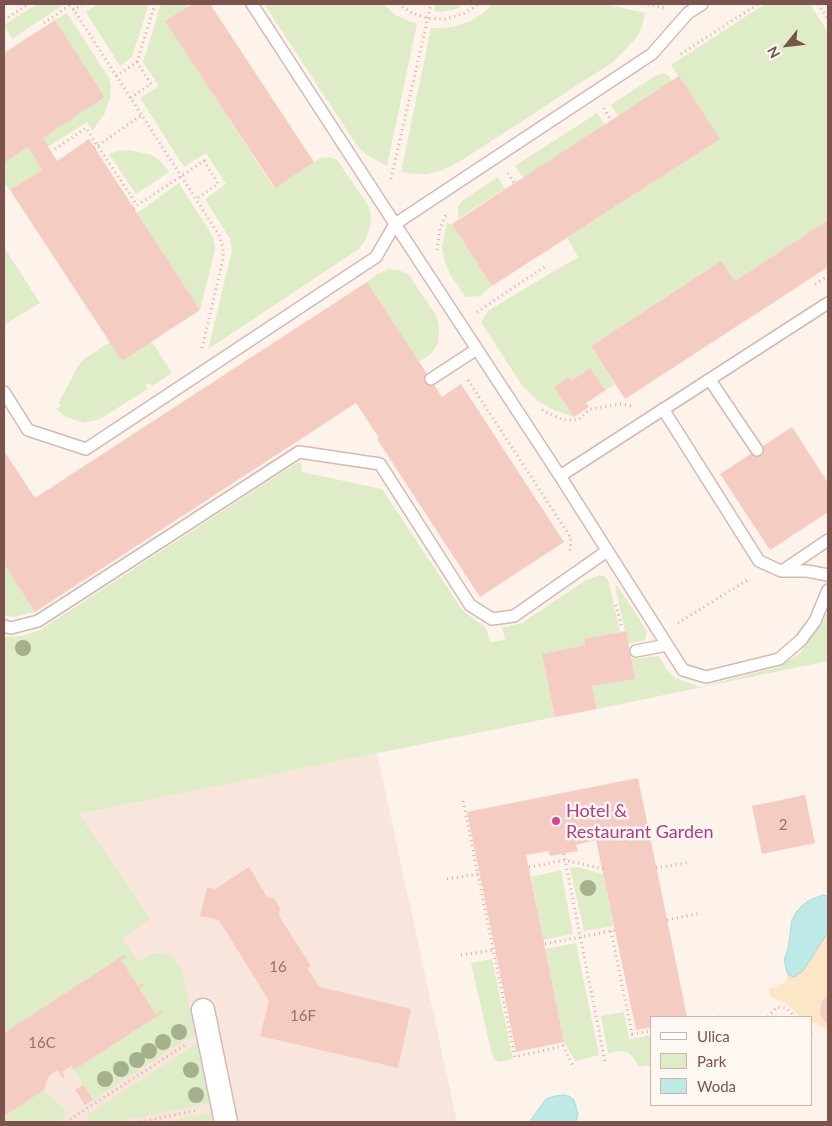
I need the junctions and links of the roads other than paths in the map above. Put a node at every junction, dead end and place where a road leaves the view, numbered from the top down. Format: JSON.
{"nodes":[{"id":1,"x":252,"y":4,"type":"edge"},
{"id":2,"x":702,"y":4,"type":"edge"},
{"id":3,"x":685,"y":8,"type":"edge"},
{"id":4,"x":395,"y":224,"type":"junction"},
{"id":5,"x":828,"y":303,"type":"edge"},
{"id":6,"x":477,"y":349,"type":"junction"},
{"id":7,"x":431,"y":380,"type":"dead end"},
{"id":8,"x":710,"y":380,"type":"junction"},
{"id":9,"x":4,"y":392,"type":"edge"},
{"id":10,"x":663,"y":409,"type":"junction"},
{"id":11,"x":757,"y":450,"type":"dead end"},
{"id":12,"x":560,"y":476,"type":"junction"},
{"id":13,"x":828,"y":540,"type":"edge"},
{"id":14,"x":607,"y":552,"type":"junction"},
{"id":15,"x":781,"y":572,"type":"junction"},
{"id":16,"x":828,"y":575,"type":"edge"},
{"id":17,"x":828,"y":590,"type":"edge"},
{"id":18,"x":4,"y":626,"type":"edge"},
{"id":19,"x":667,"y":645,"type":"junction"},
{"id":20,"x":636,"y":651,"type":"dead end"},
{"id":21,"x":205,"y":1020,"type":"road end"},
{"id":22,"x":224,"y":1114,"type":"edge"}],
"edges":[{"from":1,"to":4,"type":"lane"},
{"from":2,"to":3,"type":"lane"},
{"from":3,"to":4,"type":"lane"},
{"from":4,"to":6,"type":"lane"},
{"from":4,"to":9,"type":"lane"},
{"from":5,"to":8,"type":"lane"},
{"from":6,"to":7,"type":"lane"},
{"from":6,"to":12,"type":"lane"},
{"from":8,"to":10,"type":"lane"},
{"from":8,"to":11,"type":"lane"},
{"from":10,"to":12,"type":"lane"},
{"from":10,"to":15,"type":"lane"},
{"from":12,"to":14,"type":"lane"},
{"from":13,"to":15,"type":"lane"},
{"from":14,"to":18,"type":"lane"},
{"from":14,"to":19,"type":"lane"},
{"from":15,"to":16,"type":"lane"},
{"from":17,"to":19,"type":"lane"},
{"from":19,"to":20,"type":"lane"},
{"from":21,"to":22,"type":"street"}]}
